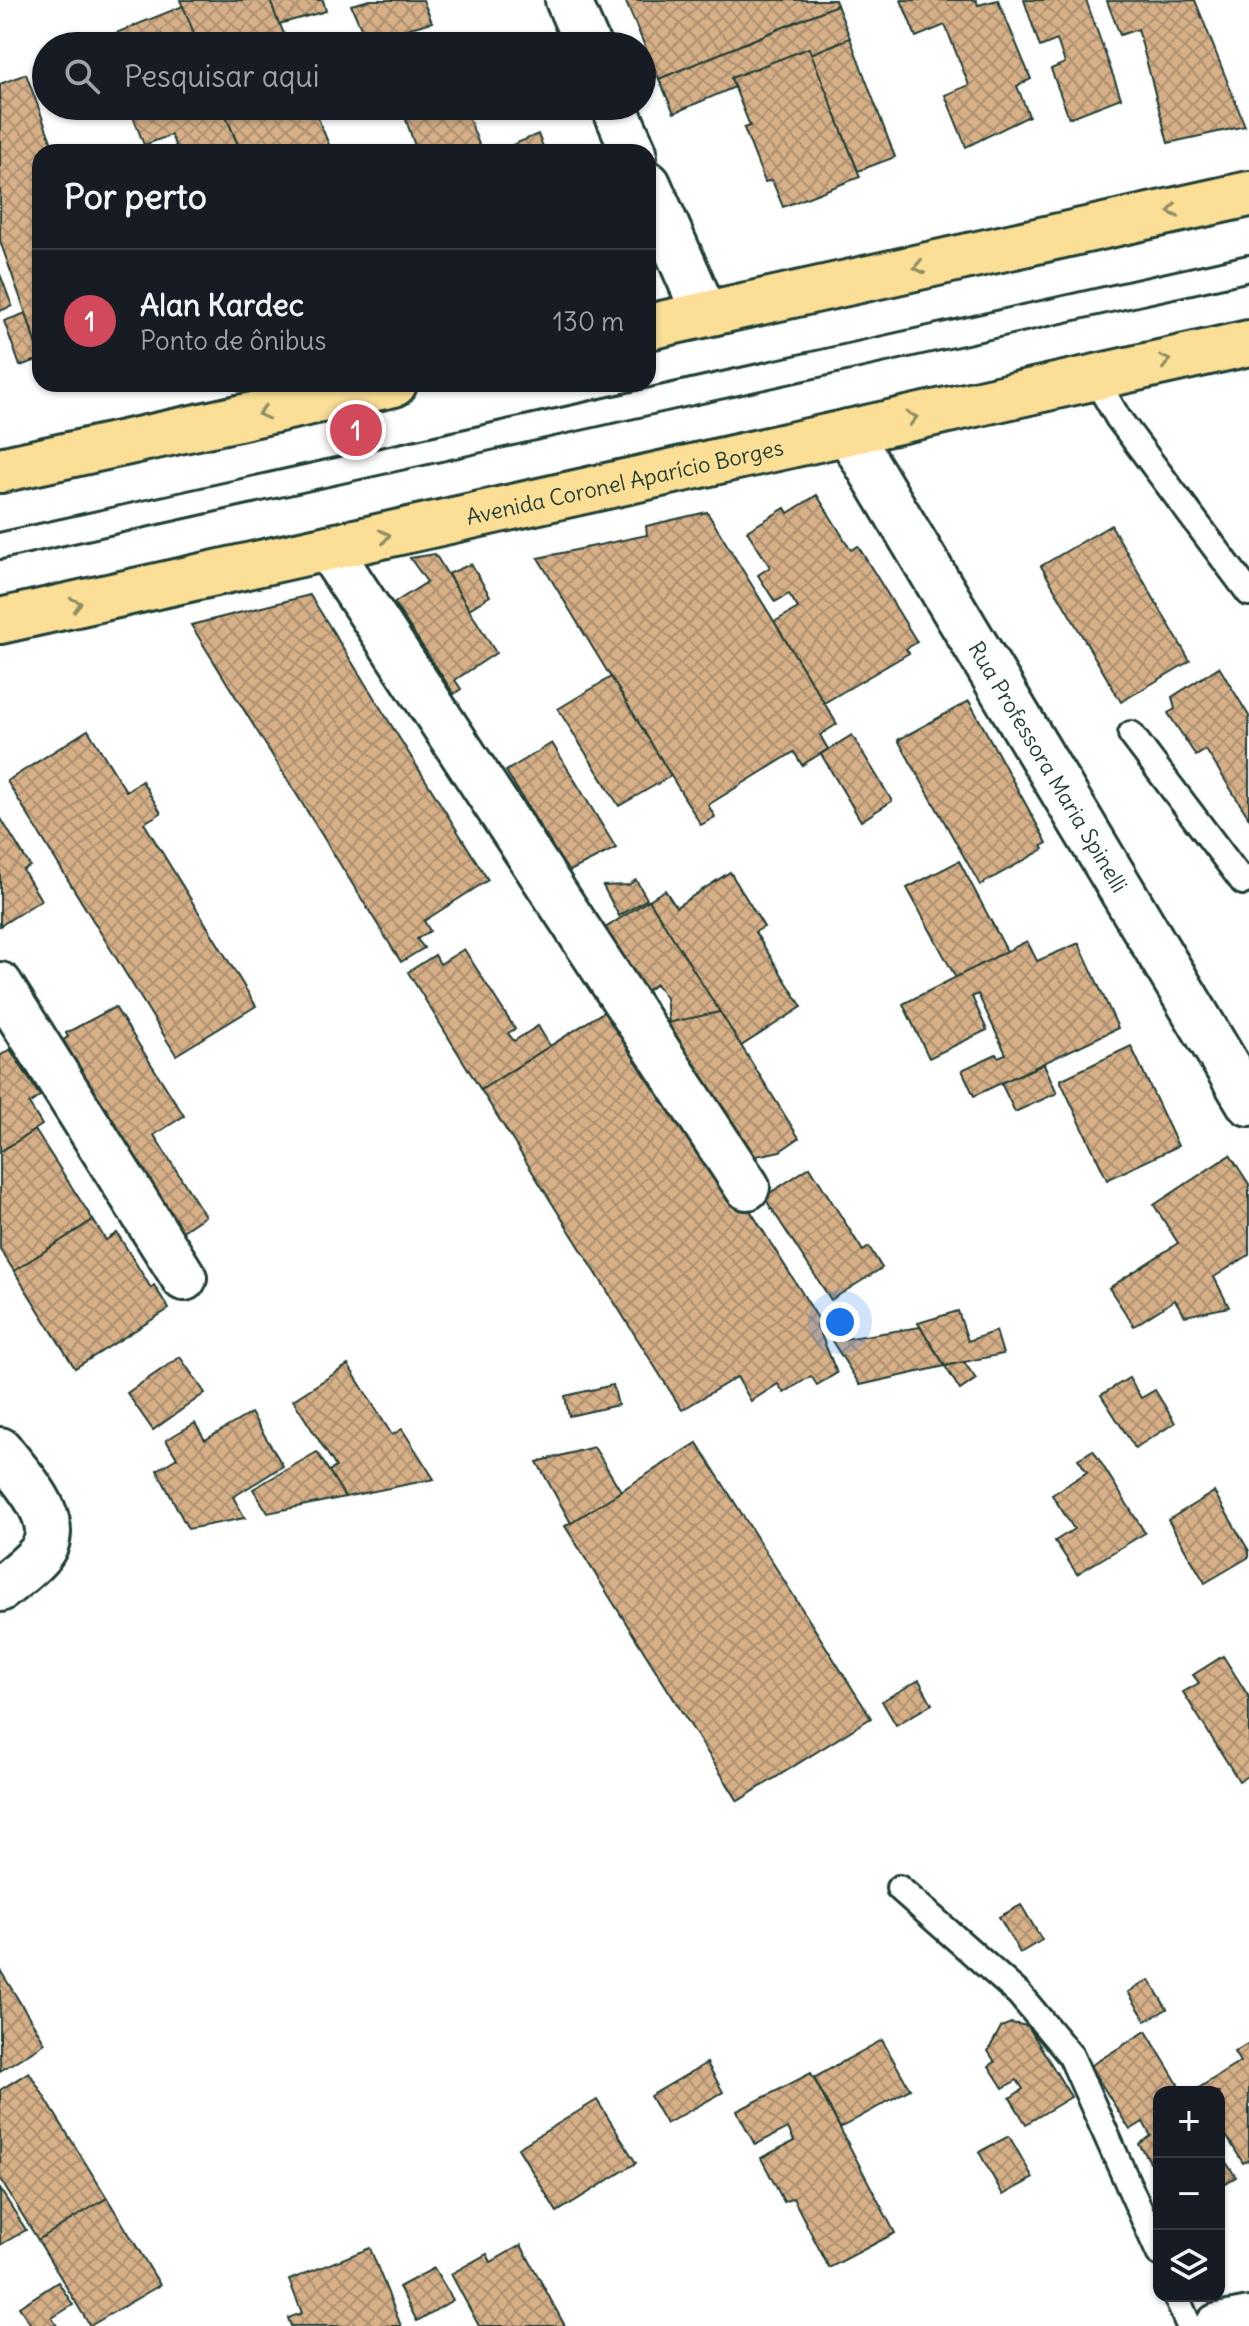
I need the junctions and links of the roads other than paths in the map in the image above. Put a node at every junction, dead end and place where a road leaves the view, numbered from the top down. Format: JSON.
{"nodes":[{"id":1,"x":568,"y":0,"type":"edge"},
{"id":2,"x":582,"y":32,"type":"edge"},
{"id":3,"x":620,"y":120,"type":"edge"},
{"id":4,"x":631,"y":144,"type":"edge"},
{"id":5,"x":1249,"y":194,"type":"edge"},
{"id":6,"x":656,"y":202,"type":"edge"},
{"id":7,"x":1249,"y":268,"type":"edge"},
{"id":8,"x":705,"y":314,"type":"junction"},
{"id":9,"x":656,"y":325,"type":"edge"},
{"id":10,"x":1249,"y":343,"type":"edge"},
{"id":11,"x":1094,"y":377,"type":"junction"},
{"id":12,"x":357,"y":392,"type":"edge"},
{"id":13,"x":848,"y":432,"type":"junction"},
{"id":14,"x":0,"y":470,"type":"edge"},
{"id":15,"x":0,"y":546,"type":"edge"},
{"id":16,"x":328,"y":548,"type":"junction"},
{"id":17,"x":1249,"y":593,"type":"edge"},
{"id":18,"x":0,"y":621,"type":"edge"},
{"id":19,"x":1131,"y":734,"type":"dead end"},
{"id":20,"x":1249,"y":878,"type":"edge"},
{"id":21,"x":0,"y":985,"type":"edge"},
{"id":22,"x":1249,"y":1103,"type":"edge"},
{"id":23,"x":747,"y":1187,"type":"dead end"},
{"id":24,"x":184,"y":1278,"type":"dead end"},
{"id":25,"x":0,"y":1450,"type":"edge"},
{"id":26,"x":0,"y":1589,"type":"edge"},
{"id":27,"x":899,"y":1888,"type":"dead end"},
{"id":28,"x":1153,"y":2240,"type":"edge"},
{"id":29,"x":1179,"y":2302,"type":"edge"},
{"id":30,"x":1249,"y":2320,"type":"edge"},
{"id":31,"x":1189,"y":2326,"type":"edge"},
{"id":32,"x":1218,"y":2326,"type":"edge"}],
"edges":[{"from":1,"to":2,"type":"street"},
{"from":3,"to":4,"type":"street"},
{"from":5,"to":8,"type":"main road","one_way":true},
{"from":6,"to":8,"type":"street"},
{"from":7,"to":15,"type":"lane"},
{"from":8,"to":9,"type":"main road"},
{"from":11,"to":10,"type":"main road","name":"Avenida Coronel Aparício Borges","one_way":true},
{"from":13,"to":11,"type":"main road","name":"Avenida Coronel Aparício Borges","one_way":true},
{"from":11,"to":17,"type":"lane"},
{"from":12,"to":14,"type":"main road","one_way":true},
{"from":16,"to":13,"type":"main road","name":"Avenida Coronel Aparício Borges","one_way":true},
{"from":13,"to":22,"type":"street","name":"Rua Professora Maria Spinelli"},
{"from":18,"to":16,"type":"main road","name":"Avenida Coronel Aparício Borges","one_way":true},
{"from":16,"to":23,"type":"street"},
{"from":19,"to":20,"type":"lane"},
{"from":21,"to":24,"type":"street"},
{"from":25,"to":26,"type":"street"},
{"from":27,"to":28,"type":"lane"},
{"from":29,"to":31,"type":"lane"},
{"from":30,"to":32,"type":"street"}]}
